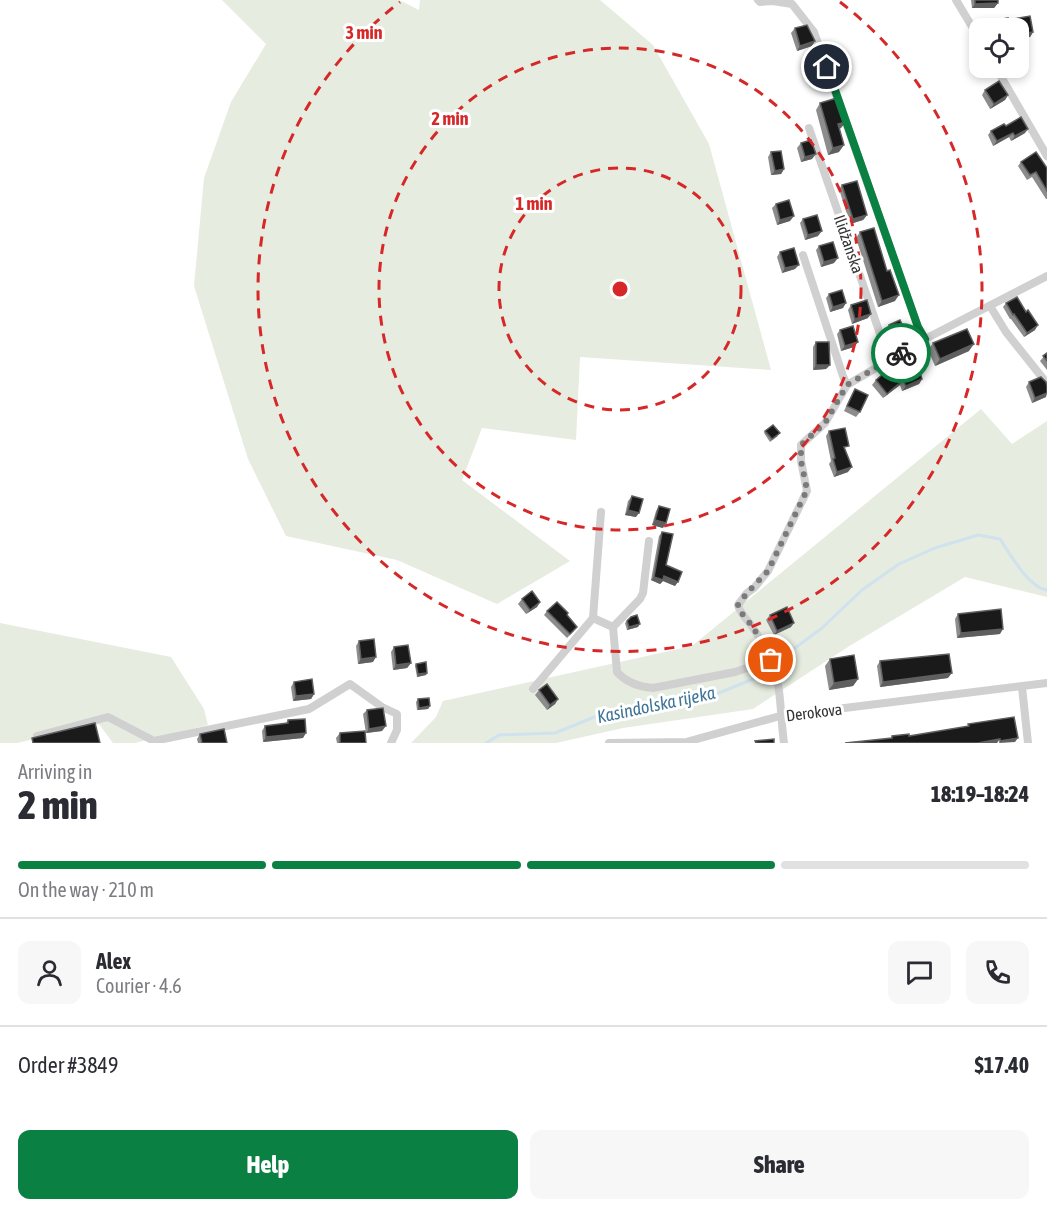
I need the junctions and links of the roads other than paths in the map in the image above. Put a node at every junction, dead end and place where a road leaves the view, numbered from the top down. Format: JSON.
{"nodes":[{"id":1,"x":758,"y":0,"type":"edge"},
{"id":2,"x":956,"y":0,"type":"edge"},
{"id":3,"x":969,"y":22,"type":"edge"},
{"id":4,"x":1003,"y":78,"type":"edge"},
{"id":5,"x":809,"y":128,"type":"dead end"},
{"id":6,"x":1047,"y":156,"type":"edge"},
{"id":7,"x":803,"y":255,"type":"dead end"},
{"id":8,"x":1047,"y":276,"type":"edge"},
{"id":9,"x":990,"y":306,"type":"junction"},
{"id":10,"x":925,"y":339,"type":"junction"},
{"id":11,"x":889,"y":360,"type":"junction"},
{"id":12,"x":1047,"y":381,"type":"edge"},
{"id":13,"x":847,"y":385,"type":"junction"},
{"id":14,"x":601,"y":512,"type":"dead end"},
{"id":15,"x":649,"y":541,"type":"dead end"},
{"id":16,"x":593,"y":618,"type":"junction"},
{"id":17,"x":614,"y":627,"type":"junction"},
{"id":18,"x":771,"y":660,"type":"junction"},
{"id":19,"x":1047,"y":683,"type":"edge"},
{"id":20,"x":1022,"y":687,"type":"junction"},
{"id":21,"x":533,"y":689,"type":"dead end"},
{"id":22,"x":780,"y":716,"type":"junction"},
{"id":23,"x":37,"y":736,"type":"edge"},
{"id":24,"x":391,"y":743,"type":"edge"},
{"id":25,"x":609,"y":743,"type":"edge"},
{"id":26,"x":784,"y":743,"type":"edge"},
{"id":27,"x":1028,"y":743,"type":"edge"}],
"edges":[{"from":1,"to":10,"type":"street"},
{"from":2,"to":3,"type":"street"},
{"from":4,"to":6,"type":"street"},
{"from":5,"to":11,"type":"street","name":"Ilidžanska"},
{"from":7,"to":13,"type":"street"},
{"from":8,"to":9,"type":"street"},
{"from":9,"to":10,"type":"street"},
{"from":9,"to":12,"type":"street"},
{"from":10,"to":11,"type":"street"},
{"from":11,"to":13,"type":"street"},
{"from":13,"to":18,"type":"street"},
{"from":14,"to":16,"type":"street"},
{"from":15,"to":17,"type":"street"},
{"from":16,"to":17,"type":"street"},
{"from":16,"to":21,"type":"street"},
{"from":17,"to":18,"type":"street"},
{"from":18,"to":22,"type":"street"},
{"from":19,"to":20,"type":"street","name":"Derokova"},
{"from":20,"to":22,"type":"street","name":"Derokova"},
{"from":20,"to":27,"type":"street"},
{"from":22,"to":25,"type":"street","name":"Derokova"},
{"from":22,"to":26,"type":"street"},
{"from":23,"to":24,"type":"street"}]}
